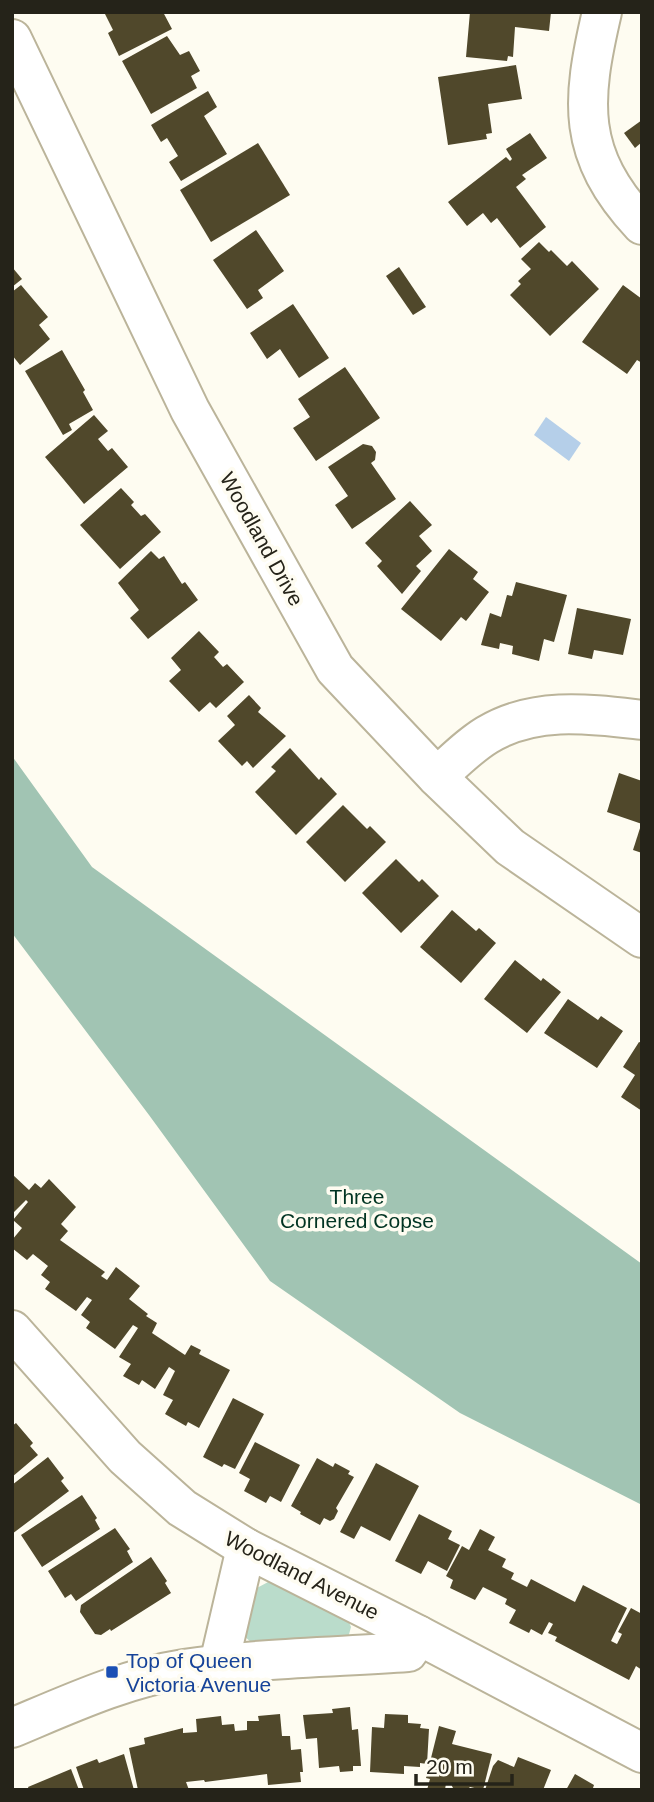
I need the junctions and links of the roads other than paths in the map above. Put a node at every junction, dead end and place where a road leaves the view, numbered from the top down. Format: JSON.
{"nodes":[{"id":1,"x":601,"y":12,"type":"edge"},
{"id":2,"x":12,"y":39,"type":"edge"},
{"id":3,"x":642,"y":225,"type":"edge"},
{"id":4,"x":642,"y":720,"type":"edge"},
{"id":5,"x":437,"y":777,"type":"junction"},
{"id":6,"x":642,"y":939,"type":"edge"},
{"id":7,"x":12,"y":1330,"type":"edge"},
{"id":8,"x":246,"y":1548,"type":"junction"},
{"id":9,"x":418,"y":1635,"type":"junction"},
{"id":10,"x":223,"y":1665,"type":"junction"},
{"id":11,"x":12,"y":1728,"type":"edge"},
{"id":12,"x":642,"y":1753,"type":"edge"}],
"edges":[{"from":1,"to":3,"type":"street"},
{"from":2,"to":5,"type":"street","name":"Woodland Drive"},
{"from":4,"to":5,"type":"street"},
{"from":5,"to":6,"type":"street","name":"Woodland Drive"},
{"from":7,"to":8,"type":"street","name":"Woodland Avenue"},
{"from":8,"to":9,"type":"street","name":"Woodland Avenue"},
{"from":8,"to":10,"type":"street"},
{"from":9,"to":10,"type":"street"},
{"from":9,"to":12,"type":"street","name":"Woodland Avenue"},
{"from":10,"to":11,"type":"street"}]}
